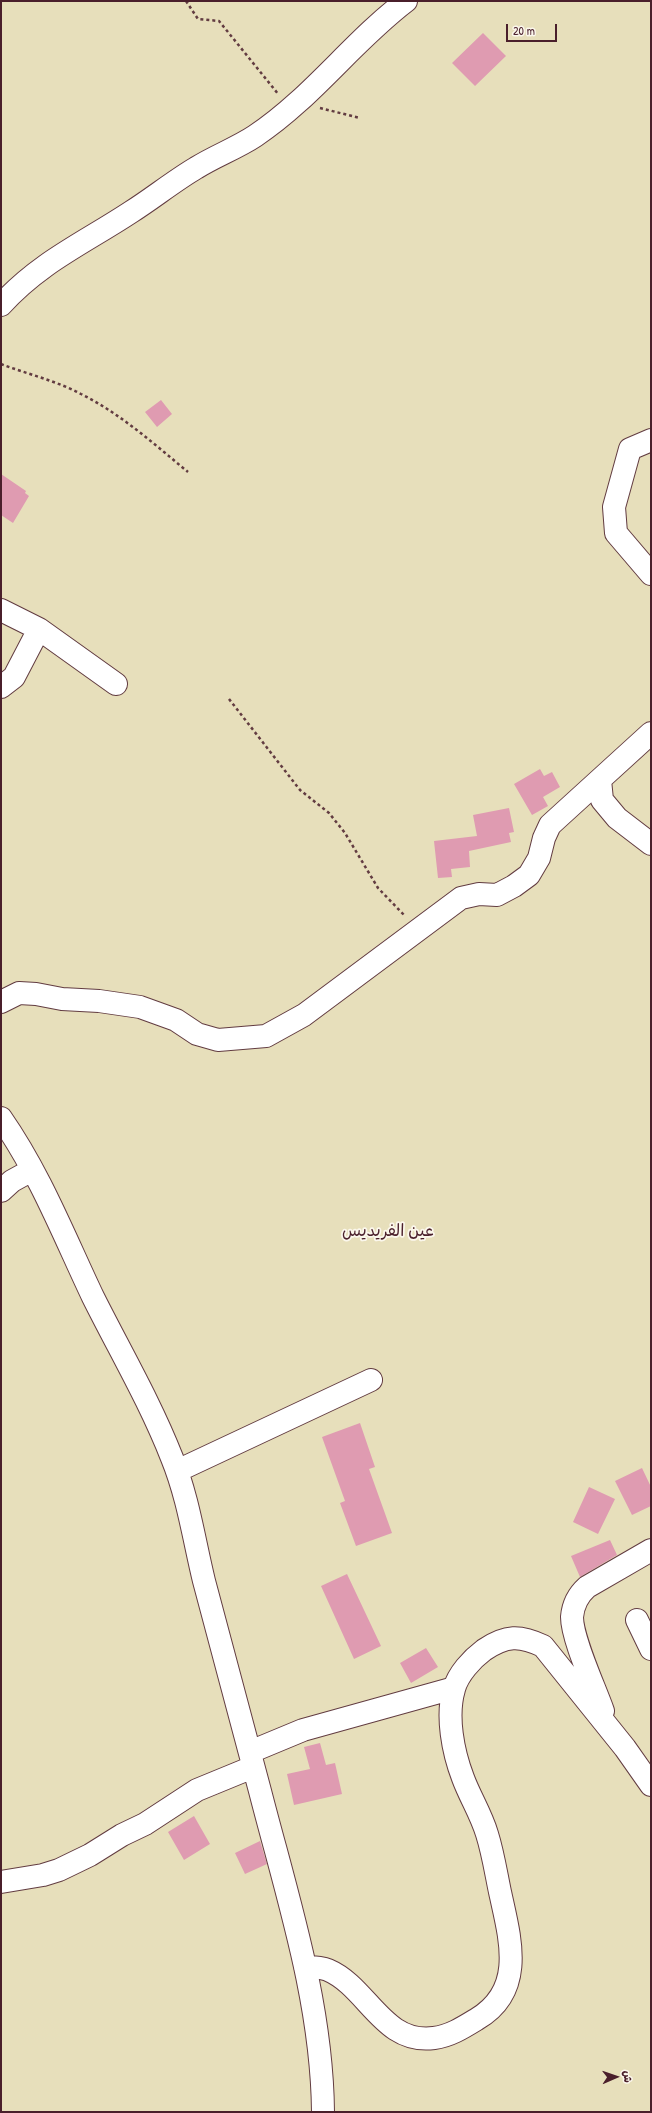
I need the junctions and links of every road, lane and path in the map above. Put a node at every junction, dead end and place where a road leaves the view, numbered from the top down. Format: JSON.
{"nodes":[{"id":1,"x":186,"y":1,"type":"edge"},
{"id":2,"x":406,"y":1,"type":"edge"},
{"id":3,"x":294,"y":107,"type":"junction"},
{"id":4,"x":360,"y":118,"type":"dead end"},
{"id":5,"x":1,"y":305,"type":"edge"},
{"id":6,"x":1,"y":364,"type":"edge"},
{"id":7,"x":651,"y":440,"type":"edge"},
{"id":8,"x":188,"y":472,"type":"dead end"},
{"id":9,"x":651,"y":574,"type":"edge"},
{"id":10,"x":1,"y":610,"type":"edge"},
{"id":11,"x":39,"y":629,"type":"junction"},
{"id":12,"x":116,"y":684,"type":"dead end"},
{"id":13,"x":1,"y":687,"type":"edge"},
{"id":14,"x":229,"y":699,"type":"dead end"},
{"id":15,"x":651,"y":733,"type":"edge"},
{"id":16,"x":600,"y":780,"type":"junction"},
{"id":17,"x":651,"y":844,"type":"edge"},
{"id":18,"x":417,"y":930,"type":"junction"},
{"id":19,"x":1,"y":1002,"type":"edge"},
{"id":20,"x":1,"y":1118,"type":"edge"},
{"id":21,"x":32,"y":1170,"type":"junction"},
{"id":22,"x":1,"y":1191,"type":"edge"},
{"id":23,"x":371,"y":1380,"type":"dead end"},
{"id":24,"x":176,"y":1471,"type":"junction"},
{"id":25,"x":651,"y":1550,"type":"edge"},
{"id":26,"x":637,"y":1620,"type":"dead end"},
{"id":27,"x":651,"y":1649,"type":"edge"},
{"id":28,"x":454,"y":1688,"type":"junction"},
{"id":29,"x":608,"y":1728,"type":"junction"},
{"id":30,"x":252,"y":1760,"type":"junction"},
{"id":31,"x":651,"y":1785,"type":"edge"},
{"id":32,"x":1,"y":1882,"type":"edge"},
{"id":33,"x":305,"y":1967,"type":"junction"},
{"id":34,"x":323,"y":2112,"type":"edge"}],
"edges":[{"from":1,"to":3,"type":"path"},
{"from":2,"to":3,"type":"street"},
{"from":3,"to":4,"type":"path"},
{"from":3,"to":5,"type":"street"},
{"from":6,"to":8,"type":"path"},
{"from":7,"to":9,"type":"street"},
{"from":10,"to":11,"type":"street"},
{"from":11,"to":12,"type":"street"},
{"from":11,"to":13,"type":"street"},
{"from":14,"to":18,"type":"path"},
{"from":15,"to":16,"type":"street"},
{"from":16,"to":17,"type":"street"},
{"from":16,"to":18,"type":"street"},
{"from":18,"to":19,"type":"street"},
{"from":20,"to":21,"type":"street"},
{"from":21,"to":22,"type":"street"},
{"from":21,"to":24,"type":"street"},
{"from":23,"to":24,"type":"street"},
{"from":24,"to":30,"type":"street"},
{"from":25,"to":29,"type":"street"},
{"from":26,"to":27,"type":"street"},
{"from":28,"to":29,"type":"street"},
{"from":28,"to":30,"type":"street"},
{"from":28,"to":33,"type":"street"},
{"from":29,"to":31,"type":"street"},
{"from":30,"to":32,"type":"street"},
{"from":30,"to":33,"type":"street"},
{"from":33,"to":34,"type":"street"}]}
